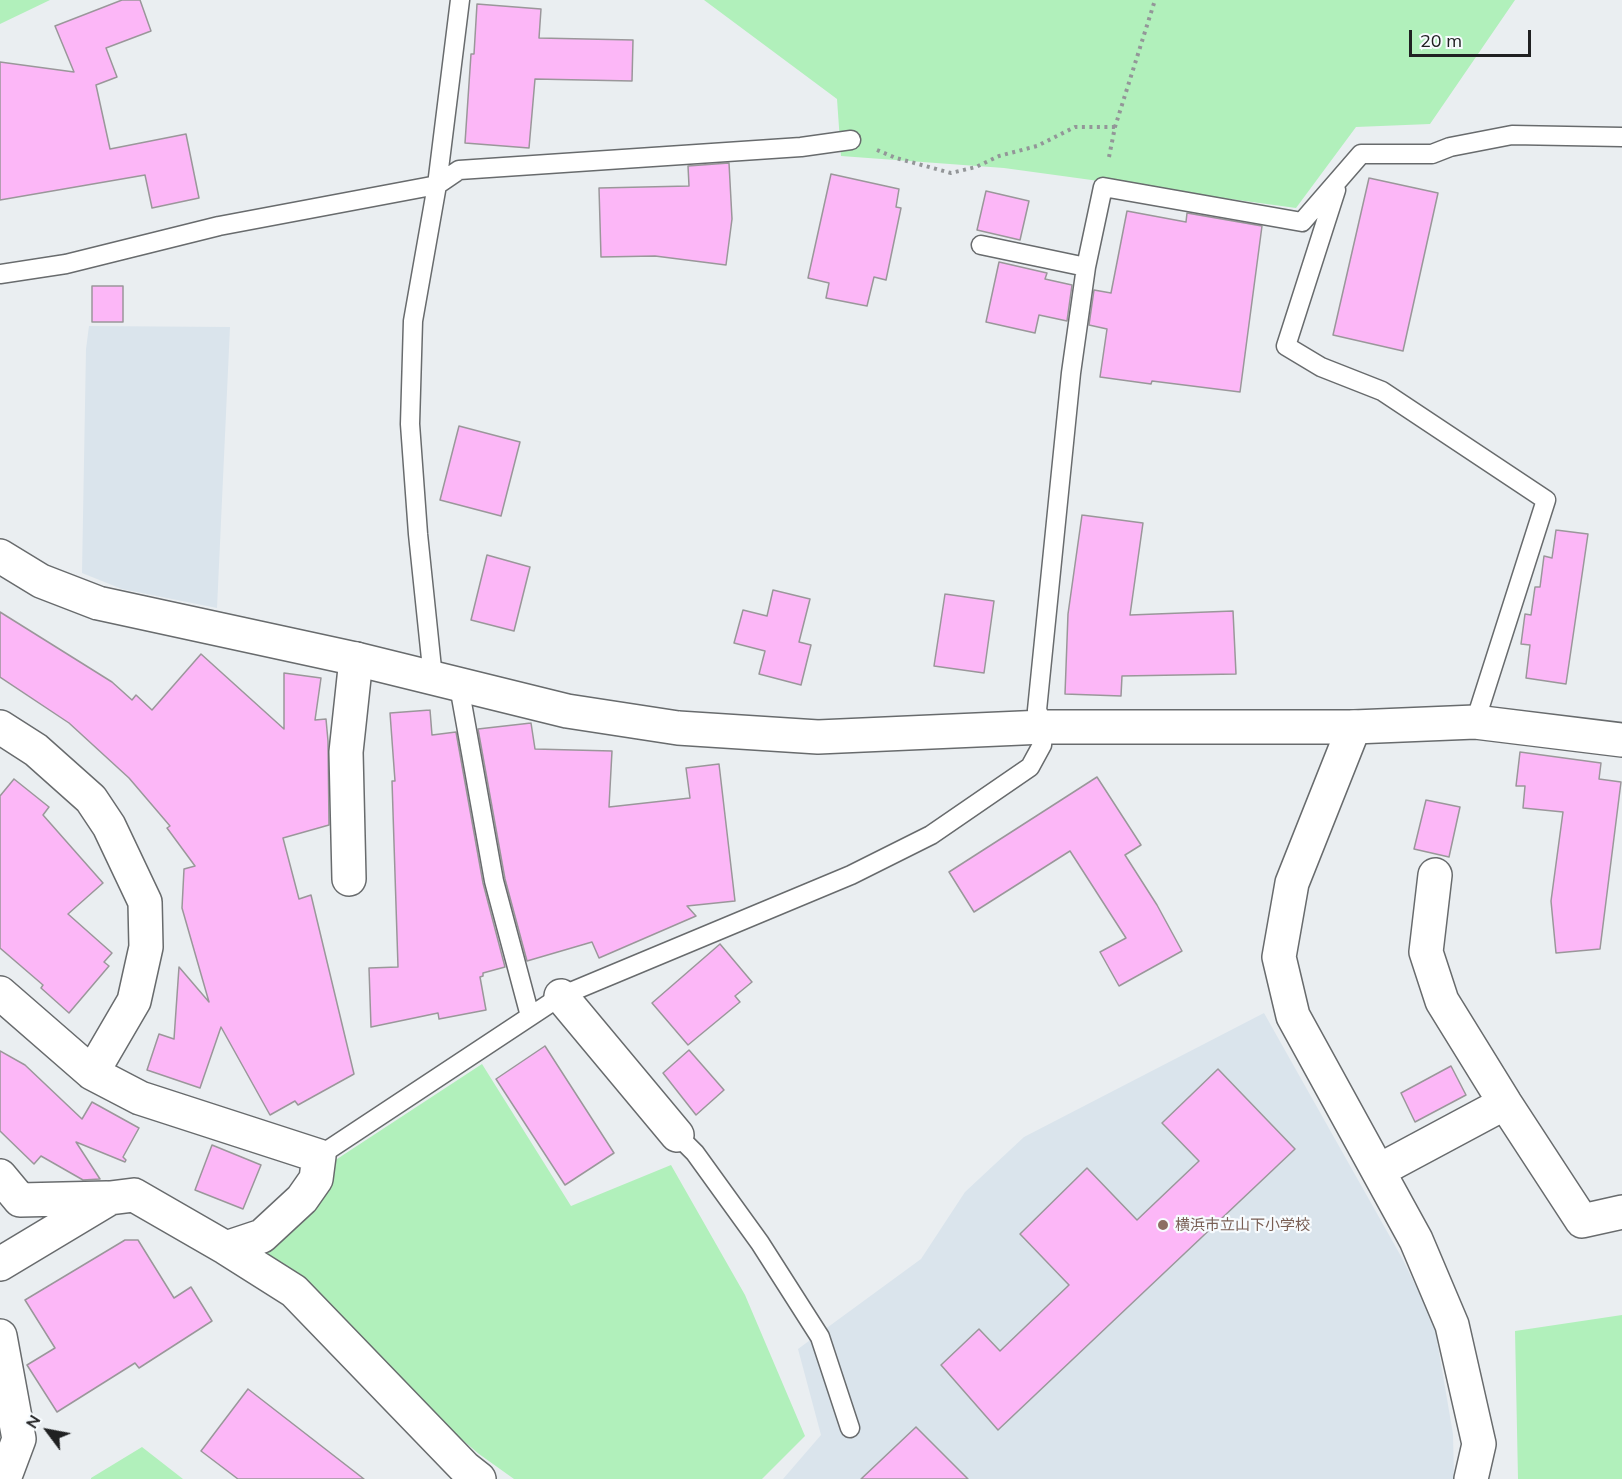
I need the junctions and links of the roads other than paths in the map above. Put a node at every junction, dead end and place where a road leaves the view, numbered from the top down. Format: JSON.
{"nodes":[{"id":1,"x":460,"y":0,"type":"edge"},
{"id":2,"x":1622,"y":137,"type":"edge"},
{"id":3,"x":851,"y":140,"type":"road end"},
{"id":4,"x":1338,"y":183,"type":"junction"},
{"id":5,"x":437,"y":185,"type":"junction"},
{"id":6,"x":981,"y":245,"type":"dead end"},
{"id":7,"x":1086,"y":267,"type":"junction"},
{"id":8,"x":0,"y":274,"type":"edge"},
{"id":9,"x":0,"y":556,"type":"edge"},
{"id":10,"x":356,"y":659,"type":"junction"},
{"id":11,"x":446,"y":682,"type":"junction"},
{"id":12,"x":1475,"y":722,"type":"junction"},
{"id":13,"x":0,"y":727,"type":"edge"},
{"id":14,"x":1044,"y":727,"type":"junction"},
{"id":15,"x":1354,"y":728,"type":"junction"},
{"id":16,"x":1622,"y":740,"type":"edge"},
{"id":17,"x":1435,"y":875,"type":"dead end"},
{"id":18,"x":349,"y":879,"type":"dead end"},
{"id":19,"x":0,"y":993,"type":"edge"},
{"id":20,"x":561,"y":996,"type":"junction"},
{"id":21,"x":530,"y":1016,"type":"junction"},
{"id":22,"x":92,"y":1073,"type":"junction"},
{"id":23,"x":1505,"y":1103,"type":"junction"},
{"id":24,"x":677,"y":1135,"type":"joint"},
{"id":25,"x":319,"y":1156,"type":"junction"},
{"id":26,"x":1378,"y":1171,"type":"junction"},
{"id":27,"x":0,"y":1176,"type":"edge"},
{"id":28,"x":110,"y":1198,"type":"junction"},
{"id":29,"x":1622,"y":1212,"type":"edge"},
{"id":30,"x":226,"y":1248,"type":"junction"},
{"id":31,"x":0,"y":1264,"type":"edge"},
{"id":32,"x":0,"y":1336,"type":"edge"},
{"id":33,"x":5,"y":1381,"type":"edge"},
{"id":34,"x":850,"y":1428,"type":"dead end"},
{"id":35,"x":4,"y":1479,"type":"edge"},
{"id":36,"x":479,"y":1479,"type":"edge"},
{"id":37,"x":1471,"y":1479,"type":"edge"}],
"edges":[{"from":1,"to":5,"type":"lane"},
{"from":2,"to":4,"type":"lane"},
{"from":3,"to":5,"type":"lane"},
{"from":4,"to":7,"type":"lane"},
{"from":4,"to":12,"type":"lane"},
{"from":5,"to":8,"type":"lane"},
{"from":5,"to":11,"type":"lane"},
{"from":6,"to":7,"type":"lane"},
{"from":7,"to":14,"type":"lane"},
{"from":9,"to":10,"type":"street"},
{"from":10,"to":11,"type":"street"},
{"from":10,"to":18,"type":"street"},
{"from":11,"to":14,"type":"street"},
{"from":11,"to":21,"type":"lane"},
{"from":12,"to":15,"type":"street"},
{"from":12,"to":16,"type":"street"},
{"from":13,"to":22,"type":"street"},
{"from":14,"to":15,"type":"street"},
{"from":14,"to":20,"type":"lane"},
{"from":15,"to":26,"type":"street"},
{"from":17,"to":23,"type":"street"},
{"from":19,"to":22,"type":"street"},
{"from":20,"to":21,"type":"lane"},
{"from":20,"to":24,"type":"street"},
{"from":21,"to":25,"type":"lane"},
{"from":22,"to":25,"type":"street"},
{"from":23,"to":26,"type":"street"},
{"from":23,"to":29,"type":"street"},
{"from":24,"to":34,"type":"lane"},
{"from":25,"to":30,"type":"street"},
{"from":26,"to":37,"type":"street"},
{"from":27,"to":28,"type":"street"},
{"from":28,"to":30,"type":"street"},
{"from":28,"to":31,"type":"street"},
{"from":30,"to":36,"type":"street"},
{"from":32,"to":33,"type":"street"},
{"from":33,"to":35,"type":"street"}]}
